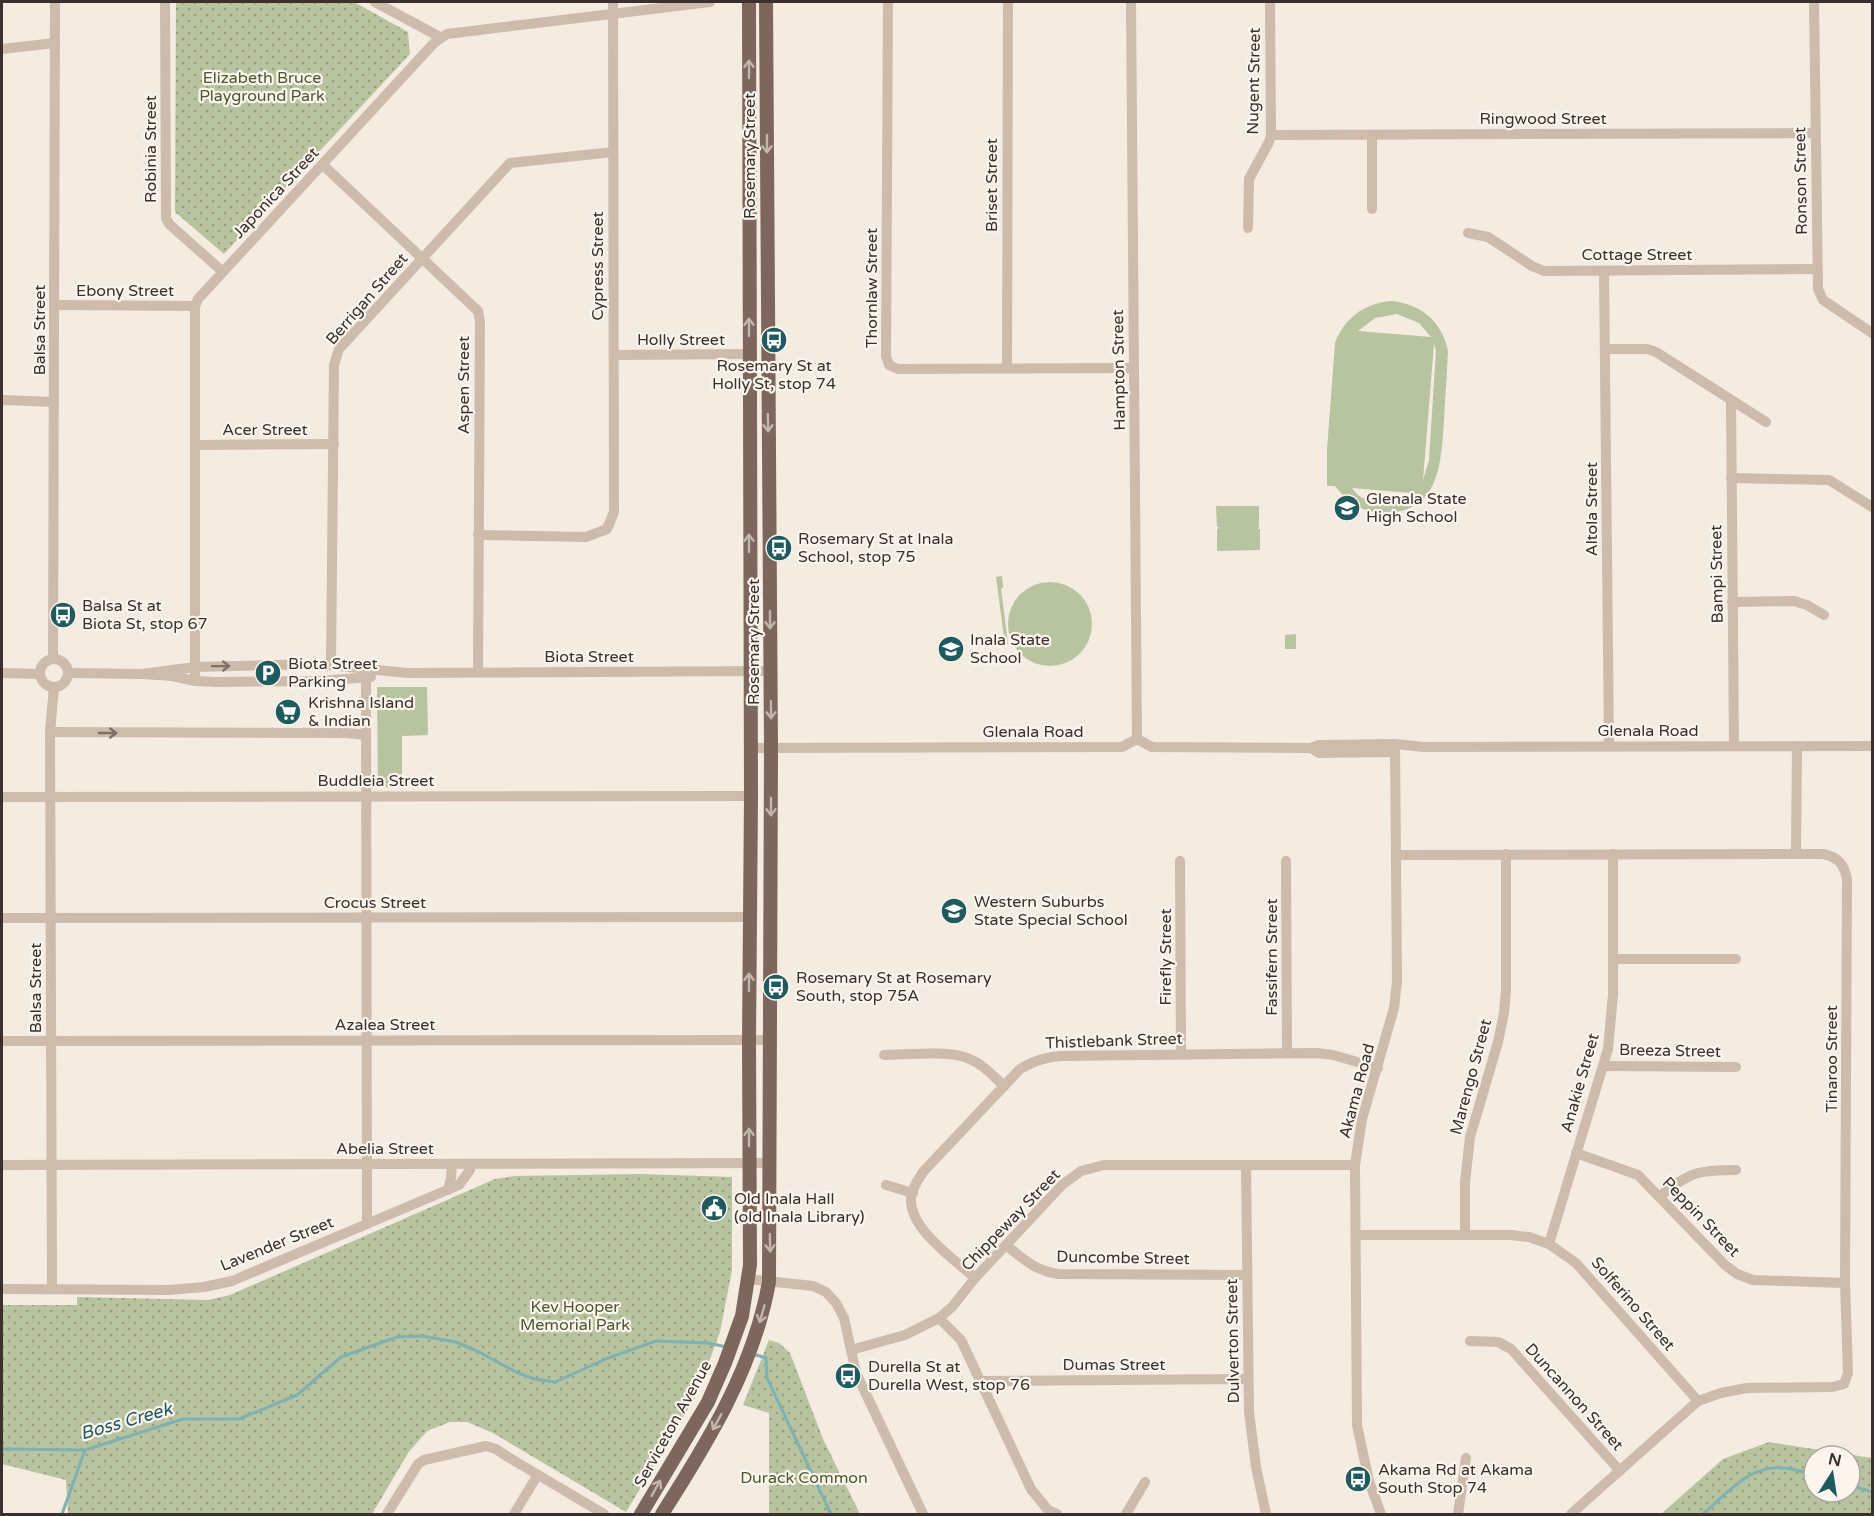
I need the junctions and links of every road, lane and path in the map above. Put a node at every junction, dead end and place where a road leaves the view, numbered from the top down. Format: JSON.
{"nodes":[{"id":1,"x":55,"y":2,"type":"edge"},
{"id":2,"x":165,"y":2,"type":"edge"},
{"id":3,"x":375,"y":2,"type":"edge"},
{"id":4,"x":613,"y":2,"type":"edge"},
{"id":5,"x":710,"y":2,"type":"edge"},
{"id":6,"x":749,"y":2,"type":"edge"},
{"id":7,"x":766,"y":2,"type":"edge"},
{"id":8,"x":888,"y":2,"type":"edge"},
{"id":9,"x":1008,"y":2,"type":"edge"},
{"id":10,"x":1131,"y":2,"type":"edge"},
{"id":11,"x":1143,"y":2,"type":"edge"},
{"id":12,"x":1270,"y":2,"type":"edge"},
{"id":13,"x":1814,"y":2,"type":"edge"},
{"id":14,"x":613,"y":13,"type":"junction"},
{"id":15,"x":440,"y":38,"type":"junction"},
{"id":16,"x":55,"y":43,"type":"junction"},
{"id":17,"x":2,"y":49,"type":"edge"},
{"id":18,"x":1815,"y":133,"type":"junction"},
{"id":19,"x":1270,"y":135,"type":"junction"},
{"id":20,"x":1372,"y":135,"type":"junction"},
{"id":21,"x":613,"y":152,"type":"junction"},
{"id":22,"x":323,"y":165,"type":"junction"},
{"id":23,"x":1372,"y":209,"type":"dead end"},
{"id":24,"x":1248,"y":228,"type":"dead end"},
{"id":25,"x":1468,"y":233,"type":"dead end"},
{"id":26,"x":422,"y":260,"type":"junction"},
{"id":27,"x":1817,"y":269,"type":"junction"},
{"id":28,"x":1604,"y":271,"type":"junction"},
{"id":29,"x":222,"y":272,"type":"junction"},
{"id":30,"x":55,"y":305,"type":"junction"},
{"id":31,"x":195,"y":306,"type":"junction"},
{"id":32,"x":1872,"y":333,"type":"edge"},
{"id":33,"x":1606,"y":349,"type":"junction"},
{"id":34,"x":749,"y":354,"type":"junction"},
{"id":35,"x":614,"y":355,"type":"junction"},
{"id":36,"x":1007,"y":368,"type":"junction"},
{"id":37,"x":1134,"y":368,"type":"junction"},
{"id":38,"x":2,"y":400,"type":"edge"},
{"id":39,"x":1731,"y":401,"type":"junction"},
{"id":40,"x":54,"y":402,"type":"junction"},
{"id":41,"x":1766,"y":422,"type":"dead end"},
{"id":42,"x":334,"y":444,"type":"junction"},
{"id":43,"x":196,"y":445,"type":"junction"},
{"id":44,"x":1731,"y":478,"type":"junction"},
{"id":45,"x":1872,"y":507,"type":"edge"},
{"id":46,"x":478,"y":535,"type":"junction"},
{"id":47,"x":1732,"y":602,"type":"junction"},
{"id":48,"x":1824,"y":615,"type":"dead end"},
{"id":49,"x":53,"y":659,"type":"junction"},
{"id":50,"x":331,"y":664,"type":"junction"},
{"id":51,"x":195,"y":667,"type":"junction"},
{"id":52,"x":750,"y":671,"type":"junction"},
{"id":53,"x":770,"y":671,"type":"junction"},
{"id":54,"x":478,"y":672,"type":"junction"},
{"id":55,"x":2,"y":673,"type":"edge"},
{"id":56,"x":365,"y":673,"type":"junction"},
{"id":57,"x":40,"y":674,"type":"junction"},
{"id":58,"x":68,"y":674,"type":"junction"},
{"id":59,"x":142,"y":674,"type":"junction"},
{"id":60,"x":195,"y":681,"type":"junction"},
{"id":61,"x":54,"y":687,"type":"junction"},
{"id":62,"x":50,"y":732,"type":"junction"},
{"id":63,"x":366,"y":735,"type":"junction"},
{"id":64,"x":1137,"y":739,"type":"junction"},
{"id":65,"x":1734,"y":746,"type":"junction"},
{"id":66,"x":1797,"y":746,"type":"junction"},
{"id":67,"x":1872,"y":746,"type":"edge"},
{"id":68,"x":1609,"y":747,"type":"junction"},
{"id":69,"x":751,"y":748,"type":"junction"},
{"id":70,"x":771,"y":748,"type":"junction"},
{"id":71,"x":1395,"y":748,"type":"junction"},
{"id":72,"x":366,"y":796,"type":"junction"},
{"id":73,"x":751,"y":796,"type":"junction"},
{"id":74,"x":2,"y":797,"type":"edge"},
{"id":75,"x":50,"y":798,"type":"junction"},
{"id":76,"x":1506,"y":854,"type":"junction"},
{"id":77,"x":1613,"y":854,"type":"junction"},
{"id":78,"x":1796,"y":854,"type":"junction"},
{"id":79,"x":1397,"y":855,"type":"junction"},
{"id":80,"x":1180,"y":861,"type":"dead end"},
{"id":81,"x":1286,"y":861,"type":"dead end"},
{"id":82,"x":750,"y":916,"type":"junction"},
{"id":83,"x":2,"y":918,"type":"edge"},
{"id":84,"x":51,"y":918,"type":"junction"},
{"id":85,"x":366,"y":918,"type":"junction"},
{"id":86,"x":1613,"y":959,"type":"junction"},
{"id":87,"x":1736,"y":959,"type":"dead end"},
{"id":88,"x":366,"y":1040,"type":"junction"},
{"id":89,"x":769,"y":1040,"type":"junction"},
{"id":90,"x":2,"y":1041,"type":"edge"},
{"id":91,"x":51,"y":1041,"type":"junction"},
{"id":92,"x":749,"y":1041,"type":"junction"},
{"id":93,"x":1181,"y":1053,"type":"junction"},
{"id":94,"x":1287,"y":1053,"type":"junction"},
{"id":95,"x":884,"y":1055,"type":"dead end"},
{"id":96,"x":1604,"y":1066,"type":"junction"},
{"id":97,"x":1736,"y":1067,"type":"dead end"},
{"id":98,"x":1378,"y":1068,"type":"junction"},
{"id":99,"x":1004,"y":1086,"type":"junction"},
{"id":100,"x":1576,"y":1153,"type":"junction"},
{"id":101,"x":769,"y":1163,"type":"junction"},
{"id":102,"x":51,"y":1164,"type":"junction"},
{"id":103,"x":367,"y":1164,"type":"junction"},
{"id":104,"x":452,"y":1164,"type":"junction"},
{"id":105,"x":471,"y":1164,"type":"junction"},
{"id":106,"x":749,"y":1164,"type":"junction"},
{"id":107,"x":2,"y":1165,"type":"edge"},
{"id":108,"x":1246,"y":1165,"type":"junction"},
{"id":109,"x":1355,"y":1165,"type":"junction"},
{"id":110,"x":1736,"y":1170,"type":"dead end"},
{"id":111,"x":886,"y":1185,"type":"dead end"},
{"id":112,"x":448,"y":1190,"type":"junction"},
{"id":113,"x":913,"y":1193,"type":"junction"},
{"id":114,"x":1660,"y":1196,"type":"junction"},
{"id":115,"x":367,"y":1224,"type":"junction"},
{"id":116,"x":1356,"y":1235,"type":"junction"},
{"id":117,"x":1465,"y":1235,"type":"junction"},
{"id":118,"x":1007,"y":1245,"type":"junction"},
{"id":119,"x":1549,"y":1245,"type":"junction"},
{"id":120,"x":1247,"y":1275,"type":"junction"},
{"id":121,"x":975,"y":1278,"type":"junction"},
{"id":122,"x":748,"y":1279,"type":"junction"},
{"id":123,"x":769,"y":1282,"type":"junction"},
{"id":124,"x":1845,"y":1283,"type":"junction"},
{"id":125,"x":52,"y":1289,"type":"junction"},
{"id":126,"x":2,"y":1290,"type":"edge"},
{"id":127,"x":939,"y":1318,"type":"junction"},
{"id":128,"x":1470,"y":1341,"type":"dead end"},
{"id":129,"x":850,"y":1350,"type":"junction"},
{"id":130,"x":1248,"y":1379,"type":"junction"},
{"id":131,"x":980,"y":1381,"type":"junction"},
{"id":132,"x":1698,"y":1401,"type":"junction"},
{"id":133,"x":1466,"y":1458,"type":"dead end"},
{"id":134,"x":1620,"y":1471,"type":"junction"},
{"id":135,"x":537,"y":1476,"type":"junction"},
{"id":136,"x":1145,"y":1482,"type":"dead end"},
{"id":137,"x":387,"y":1515,"type":"edge"},
{"id":138,"x":514,"y":1515,"type":"edge"},
{"id":139,"x":604,"y":1515,"type":"edge"},
{"id":140,"x":641,"y":1515,"type":"edge"},
{"id":141,"x":662,"y":1515,"type":"edge"},
{"id":142,"x":922,"y":1515,"type":"edge"},
{"id":143,"x":1057,"y":1515,"type":"edge"},
{"id":144,"x":1126,"y":1515,"type":"edge"},
{"id":145,"x":1266,"y":1515,"type":"edge"},
{"id":146,"x":1381,"y":1515,"type":"edge"},
{"id":147,"x":1458,"y":1515,"type":"edge"},
{"id":148,"x":1571,"y":1515,"type":"edge"}],
"edges":[{"from":1,"to":16,"type":"street","name":"Balsa Street"},
{"from":2,"to":29,"type":"street","name":"Robinia Street"},
{"from":3,"to":15,"type":"street"},
{"from":4,"to":14,"type":"street","name":"Cypress Street"},
{"from":5,"to":14,"type":"street"},
{"from":34,"to":6,"type":"main road","name":"Rosemary Street","one_way":true},
{"from":7,"to":53,"type":"main road","name":"Rosemary Street","one_way":true},
{"from":8,"to":36,"type":"street","name":"Thornlaw Street"},
{"from":9,"to":36,"type":"street","name":"Briset Street"},
{"from":10,"to":11,"type":"street"},
{"from":10,"to":37,"type":"street","name":"Hampton Street"},
{"from":12,"to":19,"type":"street","name":"Nugent Street"},
{"from":13,"to":18,"type":"street","name":"Ronson Street"},
{"from":14,"to":15,"type":"street"},
{"from":14,"to":21,"type":"street","name":"Cypress Street"},
{"from":15,"to":22,"type":"street","name":"Japonica Street"},
{"from":16,"to":17,"type":"street"},
{"from":16,"to":30,"type":"street","name":"Balsa Street"},
{"from":18,"to":20,"type":"street","name":"Ringwood Street"},
{"from":18,"to":27,"type":"street","name":"Ronson Street"},
{"from":19,"to":20,"type":"street","name":"Ringwood Street"},
{"from":19,"to":24,"type":"street","name":"Nugent Street"},
{"from":20,"to":23,"type":"street"},
{"from":21,"to":26,"type":"street","name":"Berrigan Street"},
{"from":21,"to":35,"type":"street","name":"Cypress Street"},
{"from":22,"to":26,"type":"street","name":"Aspen Street"},
{"from":22,"to":29,"type":"street","name":"Japonica Street"},
{"from":25,"to":28,"type":"street","name":"Cottage Street"},
{"from":26,"to":42,"type":"street","name":"Berrigan Street"},
{"from":26,"to":46,"type":"street","name":"Aspen Street"},
{"from":27,"to":28,"type":"street","name":"Cottage Street"},
{"from":27,"to":32,"type":"street","name":"Ronson Street"},
{"from":28,"to":33,"type":"street","name":"Altola Street"},
{"from":29,"to":31,"type":"street","name":"Japonica Street"},
{"from":30,"to":31,"type":"street","name":"Ebony Street"},
{"from":30,"to":40,"type":"street","name":"Balsa Street"},
{"from":31,"to":43,"type":"street"},
{"from":33,"to":39,"type":"street"},
{"from":33,"to":68,"type":"street","name":"Altola Street"},
{"from":34,"to":35,"type":"street","name":"Holly Street"},
{"from":52,"to":34,"type":"main road","name":"Rosemary Street","one_way":true},
{"from":35,"to":46,"type":"street","name":"Cypress Street"},
{"from":36,"to":37,"type":"street","name":"Thornlaw Street"},
{"from":37,"to":64,"type":"street","name":"Hampton Street"},
{"from":38,"to":40,"type":"street"},
{"from":39,"to":41,"type":"street"},
{"from":39,"to":44,"type":"street","name":"Bampi Street"},
{"from":40,"to":49,"type":"street","name":"Balsa Street"},
{"from":42,"to":43,"type":"street","name":"Acer Street"},
{"from":42,"to":50,"type":"street","name":"Berrigan Street"},
{"from":43,"to":51,"type":"street"},
{"from":44,"to":45,"type":"street"},
{"from":44,"to":47,"type":"street","name":"Bampi Street"},
{"from":46,"to":54,"type":"street","name":"Aspen Street"},
{"from":47,"to":48,"type":"street"},
{"from":47,"to":65,"type":"street","name":"Bampi Street"},
{"from":49,"to":57,"type":"street"},
{"from":49,"to":58,"type":"street"},
{"from":51,"to":50,"type":"street","name":"Biota Street","one_way":true},
{"from":50,"to":56,"type":"street","name":"Biota Street"},
{"from":51,"to":59,"type":"street","name":"Biota Street"},
{"from":51,"to":60,"type":"street"},
{"from":52,"to":53,"type":"street","name":"Biota Street"},
{"from":52,"to":54,"type":"street","name":"Biota Street"},
{"from":52,"to":69,"type":"main road","name":"Rosemary Street"},
{"from":53,"to":70,"type":"main road","name":"Rosemary Street","one_way":true},
{"from":54,"to":56,"type":"street","name":"Biota Street"},
{"from":55,"to":57,"type":"street"},
{"from":56,"to":60,"type":"street","name":"Biota Street"},
{"from":56,"to":63,"type":"street"},
{"from":57,"to":61,"type":"street"},
{"from":58,"to":59,"type":"street","name":"Biota Street"},
{"from":58,"to":61,"type":"street"},
{"from":59,"to":60,"type":"street","name":"Biota Street"},
{"from":61,"to":62,"type":"street","name":"Balsa Street"},
{"from":62,"to":63,"type":"street","one_way":true},
{"from":62,"to":75,"type":"street","name":"Balsa Street"},
{"from":63,"to":72,"type":"street"},
{"from":64,"to":70,"type":"street","name":"Glenala Road"},
{"from":64,"to":71,"type":"street","name":"Glenala Road"},
{"from":65,"to":66,"type":"street","name":"Glenala Road"},
{"from":65,"to":68,"type":"street","name":"Glenala Road"},
{"from":66,"to":67,"type":"street","name":"Glenala Road"},
{"from":66,"to":78,"type":"street"},
{"from":68,"to":71,"type":"street","name":"Glenala Road"},
{"from":69,"to":70,"type":"street","name":"Glenala Road"},
{"from":69,"to":73,"type":"main road","name":"Rosemary Street"},
{"from":70,"to":89,"type":"main road","name":"Rosemary Street","one_way":true},
{"from":71,"to":79,"type":"street","name":"Akama Road"},
{"from":72,"to":73,"type":"street","name":"Buddleia Street"},
{"from":72,"to":75,"type":"street","name":"Buddleia Street"},
{"from":72,"to":85,"type":"street"},
{"from":73,"to":82,"type":"main road","name":"Rosemary Street"},
{"from":74,"to":75,"type":"street","name":"Buddleia Street"},
{"from":75,"to":84,"type":"street","name":"Balsa Street"},
{"from":76,"to":77,"type":"street","name":"Tinaroo Street"},
{"from":76,"to":79,"type":"street","name":"Tinaroo Street"},
{"from":76,"to":117,"type":"street","name":"Marengo Street"},
{"from":77,"to":78,"type":"street","name":"Tinaroo Street"},
{"from":77,"to":86,"type":"street","name":"Anakie Street"},
{"from":78,"to":124,"type":"street","name":"Tinaroo Street"},
{"from":79,"to":98,"type":"street","name":"Akama Road"},
{"from":80,"to":93,"type":"street","name":"Firefly Street"},
{"from":81,"to":94,"type":"street","name":"Fassifern Street"},
{"from":82,"to":85,"type":"street","name":"Crocus Street"},
{"from":92,"to":82,"type":"main road","name":"Rosemary Street","one_way":true},
{"from":83,"to":84,"type":"street","name":"Crocus Street"},
{"from":84,"to":85,"type":"street","name":"Crocus Street"},
{"from":84,"to":91,"type":"street","name":"Balsa Street"},
{"from":85,"to":88,"type":"street"},
{"from":86,"to":87,"type":"street"},
{"from":86,"to":96,"type":"street","name":"Anakie Street"},
{"from":88,"to":91,"type":"street","name":"Azalea Street"},
{"from":88,"to":92,"type":"street","name":"Azalea Street"},
{"from":88,"to":103,"type":"street"},
{"from":89,"to":92,"type":"street","name":"Azalea Street"},
{"from":89,"to":101,"type":"main road","name":"Rosemary Street"},
{"from":90,"to":91,"type":"street","name":"Azalea Street"},
{"from":91,"to":102,"type":"street","name":"Balsa Street"},
{"from":106,"to":92,"type":"main road","name":"Rosemary Street","one_way":true},
{"from":93,"to":94,"type":"street","name":"Thistlebank Street"},
{"from":93,"to":99,"type":"street","name":"Thistlebank Street"},
{"from":94,"to":98,"type":"street","name":"Thistlebank Street"},
{"from":95,"to":99,"type":"street"},
{"from":96,"to":97,"type":"street","name":"Breeza Street"},
{"from":96,"to":100,"type":"street","name":"Anakie Street"},
{"from":98,"to":109,"type":"street","name":"Akama Road"},
{"from":99,"to":113,"type":"street","name":"Thistlebank Street"},
{"from":100,"to":114,"type":"street","name":"Peppin Street"},
{"from":100,"to":119,"type":"street","name":"Anakie Street"},
{"from":101,"to":106,"type":"street","name":"Abelia Street"},
{"from":101,"to":123,"type":"main road","name":"Rosemary Street","one_way":true},
{"from":102,"to":103,"type":"street","name":"Abelia Street"},
{"from":102,"to":107,"type":"street","name":"Abelia Street"},
{"from":102,"to":125,"type":"street","name":"Balsa Street"},
{"from":103,"to":104,"type":"street","name":"Abelia Street"},
{"from":103,"to":115,"type":"street"},
{"from":104,"to":105,"type":"street","name":"Abelia Street"},
{"from":104,"to":112,"type":"street"},
{"from":105,"to":106,"type":"street","name":"Abelia Street"},
{"from":105,"to":112,"type":"street","name":"Lavender Street"},
{"from":106,"to":122,"type":"main road","name":"Rosemary Street"},
{"from":108,"to":109,"type":"street","name":"Chippeway Street"},
{"from":108,"to":118,"type":"street","name":"Chippeway Street"},
{"from":108,"to":120,"type":"street","name":"Dulverton Street"},
{"from":109,"to":116,"type":"street","name":"Akama Road"},
{"from":110,"to":114,"type":"street"},
{"from":111,"to":113,"type":"street"},
{"from":112,"to":115,"type":"street","name":"Lavender Street"},
{"from":113,"to":121,"type":"street"},
{"from":114,"to":124,"type":"street","name":"Peppin Street"},
{"from":115,"to":125,"type":"street","name":"Lavender Street"},
{"from":116,"to":117,"type":"street","name":"Solferino Street"},
{"from":116,"to":146,"type":"street","name":"Akama Road"},
{"from":117,"to":119,"type":"street","name":"Solferino Street"},
{"from":118,"to":120,"type":"street","name":"Duncombe Street"},
{"from":118,"to":121,"type":"street","name":"Chippeway Street"},
{"from":119,"to":132,"type":"street","name":"Solferino Street"},
{"from":120,"to":130,"type":"street","name":"Dulverton Street"},
{"from":121,"to":127,"type":"street","name":"Chippeway Street"},
{"from":122,"to":123,"type":"street"},
{"from":140,"to":122,"type":"main road","name":"Serviceton Avenue","one_way":true},
{"from":123,"to":129,"type":"street"},
{"from":123,"to":141,"type":"main road","one_way":true},
{"from":124,"to":132,"type":"street","name":"Tinaroo Street"},
{"from":125,"to":126,"type":"street","name":"Lavender Street"},
{"from":127,"to":129,"type":"street","name":"Chippeway Street"},
{"from":127,"to":131,"type":"street"},
{"from":128,"to":134,"type":"street","name":"Duncannon Street"},
{"from":129,"to":142,"type":"street"},
{"from":130,"to":131,"type":"street","name":"Dumas Street"},
{"from":130,"to":145,"type":"street","name":"Dulverton Street"},
{"from":131,"to":143,"type":"street"},
{"from":132,"to":134,"type":"street","name":"Tinaroo Street"},
{"from":133,"to":147,"type":"street"},
{"from":134,"to":148,"type":"street","name":"Tinaroo Street"},
{"from":135,"to":137,"type":"street"},
{"from":135,"to":138,"type":"street"},
{"from":135,"to":139,"type":"street"},
{"from":136,"to":144,"type":"street"}]}
